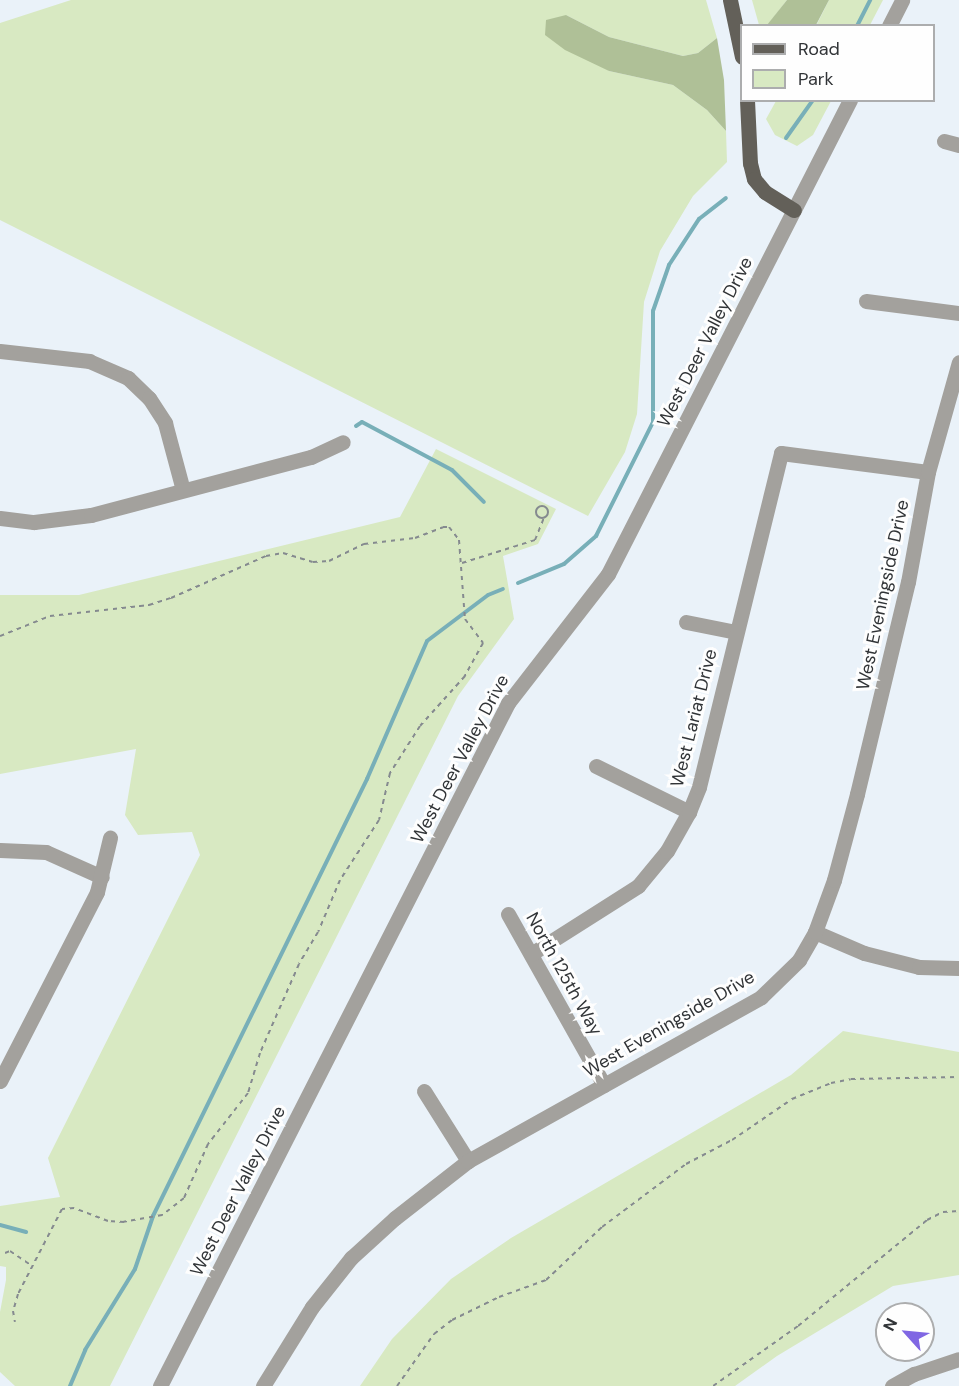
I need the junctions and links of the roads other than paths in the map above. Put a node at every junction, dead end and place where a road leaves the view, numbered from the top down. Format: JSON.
{"nodes":[{"id":1,"x":730,"y":0,"type":"edge"},
{"id":2,"x":902,"y":0,"type":"edge"},
{"id":3,"x":889,"y":24,"type":"edge"},
{"id":4,"x":740,"y":52,"type":"edge"},
{"id":5,"x":747,"y":102,"type":"edge"},
{"id":6,"x":849,"y":102,"type":"edge"},
{"id":7,"x":794,"y":210,"type":"junction"},
{"id":8,"x":866,"y":301,"type":"dead end"},
{"id":9,"x":959,"y":313,"type":"edge"},
{"id":10,"x":0,"y":351,"type":"edge"},
{"id":11,"x":959,"y":362,"type":"edge"},
{"id":12,"x":343,"y":442,"type":"dead end"},
{"id":13,"x":928,"y":472,"type":"junction"},
{"id":14,"x":183,"y":490,"type":"junction"},
{"id":15,"x":0,"y":518,"type":"edge"},
{"id":16,"x":686,"y":622,"type":"dead end"},
{"id":17,"x":736,"y":632,"type":"junction"},
{"id":18,"x":596,"y":766,"type":"dead end"},
{"id":19,"x":688,"y":812,"type":"junction"},
{"id":20,"x":110,"y":838,"type":"dead end"},
{"id":21,"x":0,"y":850,"type":"edge"},
{"id":22,"x":102,"y":877,"type":"junction"},
{"id":23,"x":508,"y":914,"type":"dead end"},
{"id":24,"x":815,"y":932,"type":"junction"},
{"id":25,"x":531,"y":954,"type":"junction"},
{"id":26,"x":959,"y":968,"type":"edge"},
{"id":27,"x":0,"y":1081,"type":"edge"},
{"id":28,"x":604,"y":1085,"type":"junction"},
{"id":29,"x":424,"y":1091,"type":"dead end"},
{"id":30,"x":468,"y":1161,"type":"junction"},
{"id":31,"x":959,"y":1359,"type":"edge"},
{"id":32,"x":159,"y":1386,"type":"edge"},
{"id":33,"x":263,"y":1386,"type":"edge"},
{"id":34,"x":892,"y":1386,"type":"edge"}],
"edges":[{"from":1,"to":4,"type":"main road"},
{"from":2,"to":3,"type":"street"},
{"from":5,"to":7,"type":"main road"},
{"from":6,"to":7,"type":"street","name":"West Deer Valley Drive"},
{"from":7,"to":32,"type":"street","name":"West Deer Valley Drive"},
{"from":8,"to":9,"type":"street"},
{"from":10,"to":14,"type":"street"},
{"from":11,"to":13,"type":"street","name":"West Eveningside Drive"},
{"from":12,"to":14,"type":"street"},
{"from":13,"to":17,"type":"street","name":"West Lariat Drive"},
{"from":13,"to":24,"type":"street","name":"West Eveningside Drive"},
{"from":14,"to":15,"type":"street"},
{"from":16,"to":17,"type":"street","name":"West Lariat Drive"},
{"from":17,"to":19,"type":"street","name":"West Lariat Drive"},
{"from":18,"to":19,"type":"street"},
{"from":19,"to":25,"type":"street","name":"West Lariat Drive"},
{"from":20,"to":22,"type":"street"},
{"from":21,"to":22,"type":"street"},
{"from":22,"to":27,"type":"street"},
{"from":23,"to":25,"type":"street","name":"North 125th Way"},
{"from":24,"to":26,"type":"street"},
{"from":24,"to":28,"type":"street","name":"West Eveningside Drive"},
{"from":25,"to":28,"type":"street","name":"North 125th Way"},
{"from":28,"to":30,"type":"street","name":"West Eveningside Drive"},
{"from":29,"to":30,"type":"street"},
{"from":30,"to":33,"type":"street","name":"West Eveningside Drive"},
{"from":31,"to":34,"type":"street"}]}
